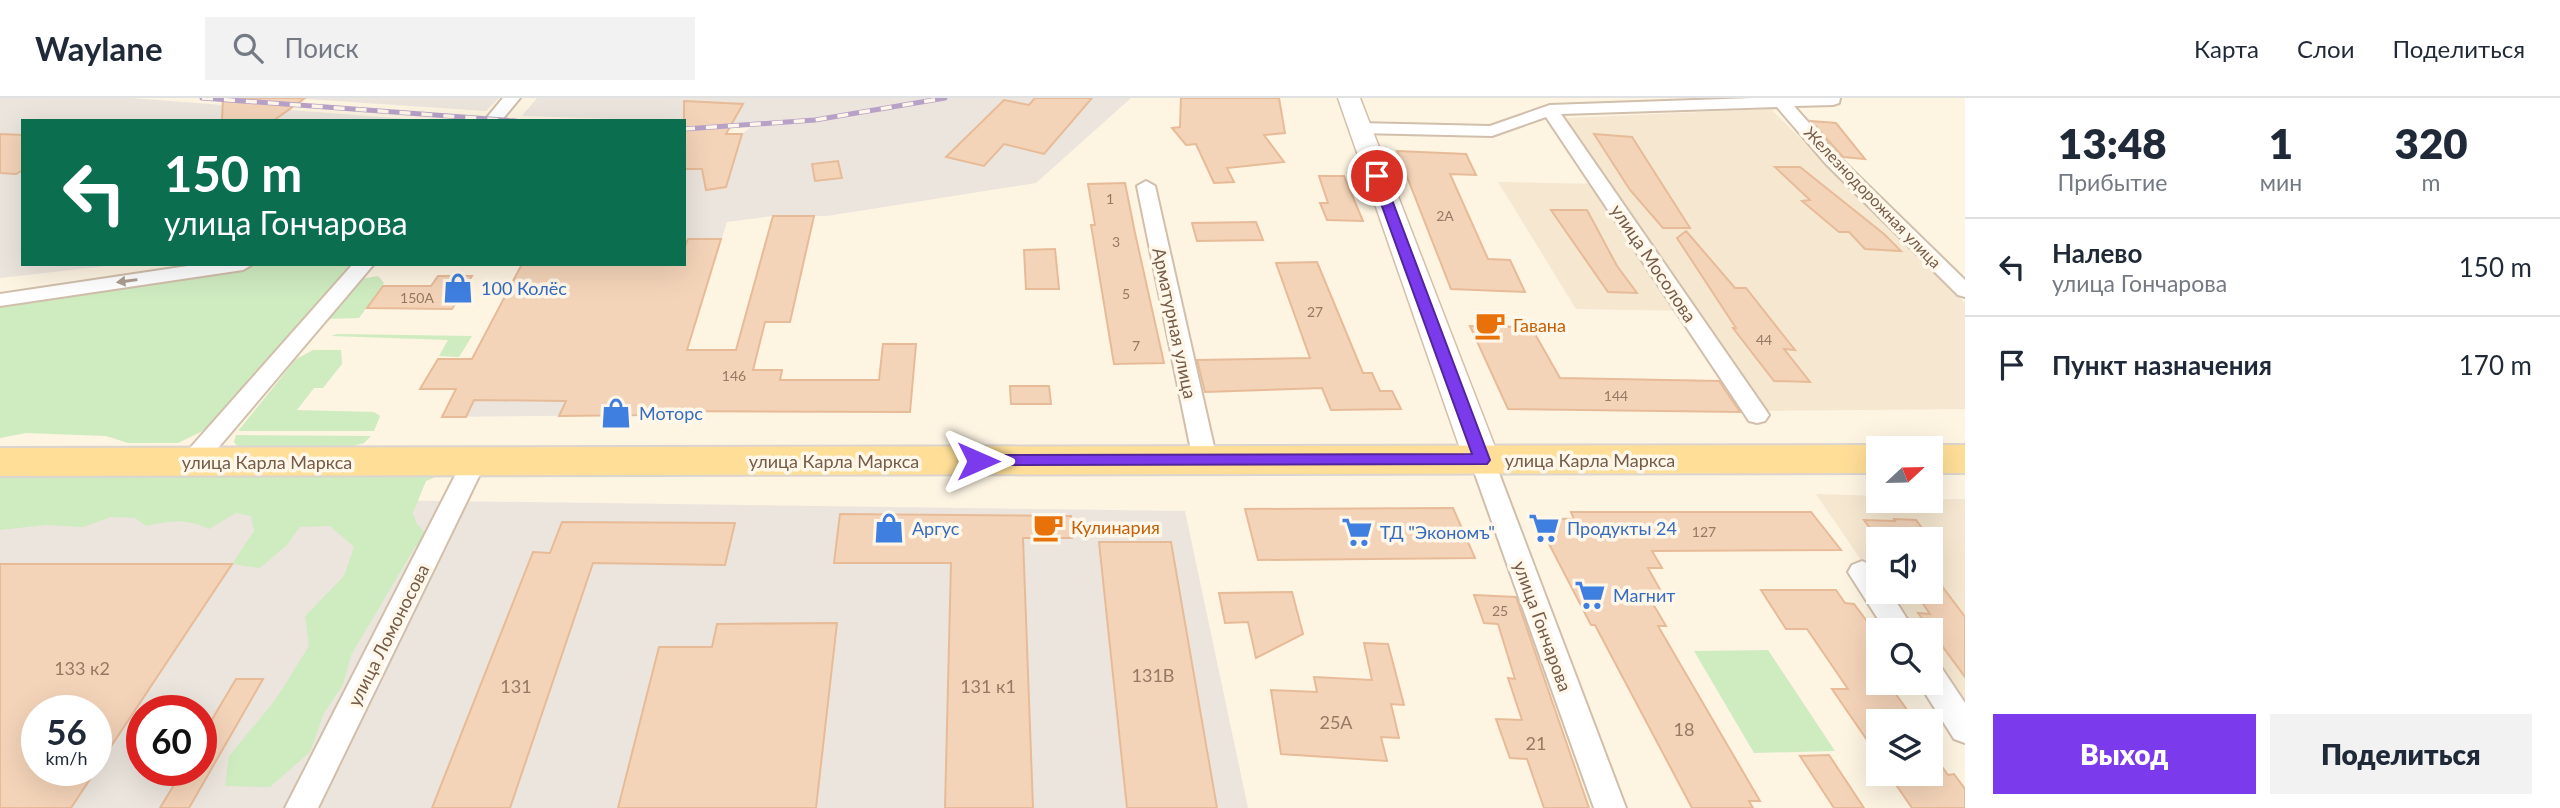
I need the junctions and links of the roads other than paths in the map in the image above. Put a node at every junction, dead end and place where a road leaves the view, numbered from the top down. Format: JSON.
{"nodes":[{"id":1,"x":512,"y":98,"type":"edge"},
{"id":2,"x":1349,"y":98,"type":"edge"},
{"id":3,"x":1833,"y":100,"type":"dead end"},
{"id":4,"x":1782,"y":102,"type":"junction"},
{"id":5,"x":1550,"y":110,"type":"junction"},
{"id":6,"x":494,"y":119,"type":"edge"},
{"id":7,"x":1359,"y":128,"type":"junction"},
{"id":8,"x":1146,"y":186,"type":"dead end"},
{"id":9,"x":230,"y":266,"type":"edge"},
{"id":10,"x":363,"y":266,"type":"edge"},
{"id":11,"x":1965,"y":290,"type":"edge"},
{"id":12,"x":0,"y":300,"type":"edge"},
{"id":13,"x":1757,"y":415,"type":"dead end"},
{"id":14,"x":1866,"y":459,"type":"edge"},
{"id":15,"x":1943,"y":459,"type":"edge"},
{"id":16,"x":1965,"y":459,"type":"edge"},
{"id":17,"x":1205,"y":460,"type":"junction"},
{"id":18,"x":1482,"y":460,"type":"junction"},
{"id":19,"x":474,"y":461,"type":"junction"},
{"id":20,"x":0,"y":462,"type":"edge"},
{"id":21,"x":192,"y":462,"type":"junction"},
{"id":22,"x":1862,"y":572,"type":"dead end"},
{"id":23,"x":1892,"y":618,"type":"edge"},
{"id":24,"x":1943,"y":695,"type":"edge"},
{"id":25,"x":1965,"y":729,"type":"edge"},
{"id":26,"x":301,"y":808,"type":"edge"},
{"id":27,"x":1610,"y":808,"type":"edge"}],
"edges":[{"from":1,"to":6,"type":"street"},
{"from":2,"to":7,"type":"street","name":"улица Гончарова"},
{"from":3,"to":4,"type":"street"},
{"from":4,"to":5,"type":"street"},
{"from":4,"to":11,"type":"street","name":"Железнодорожная улица"},
{"from":5,"to":7,"type":"street"},
{"from":5,"to":13,"type":"street","name":"улица Мосолова"},
{"from":7,"to":18,"type":"street","name":"улица Гончарова"},
{"from":8,"to":17,"type":"street","name":"Арматурная улица"},
{"from":9,"to":12,"type":"street","one_way":true},
{"from":10,"to":21,"type":"street"},
{"from":14,"to":18,"type":"main road","name":"улица Карла Маркса"},
{"from":15,"to":16,"type":"main road"},
{"from":17,"to":18,"type":"main road","name":"улица Карла Маркса"},
{"from":17,"to":19,"type":"main road","name":"улица Карла Маркса"},
{"from":18,"to":27,"type":"street","name":"улица Гончарова"},
{"from":19,"to":21,"type":"main road","name":"улица Карла Маркса"},
{"from":19,"to":26,"type":"street","name":"улица Ломоносова"},
{"from":20,"to":21,"type":"main road","name":"улица Карла Маркса"},
{"from":22,"to":23,"type":"street"},
{"from":24,"to":25,"type":"street"}]}
